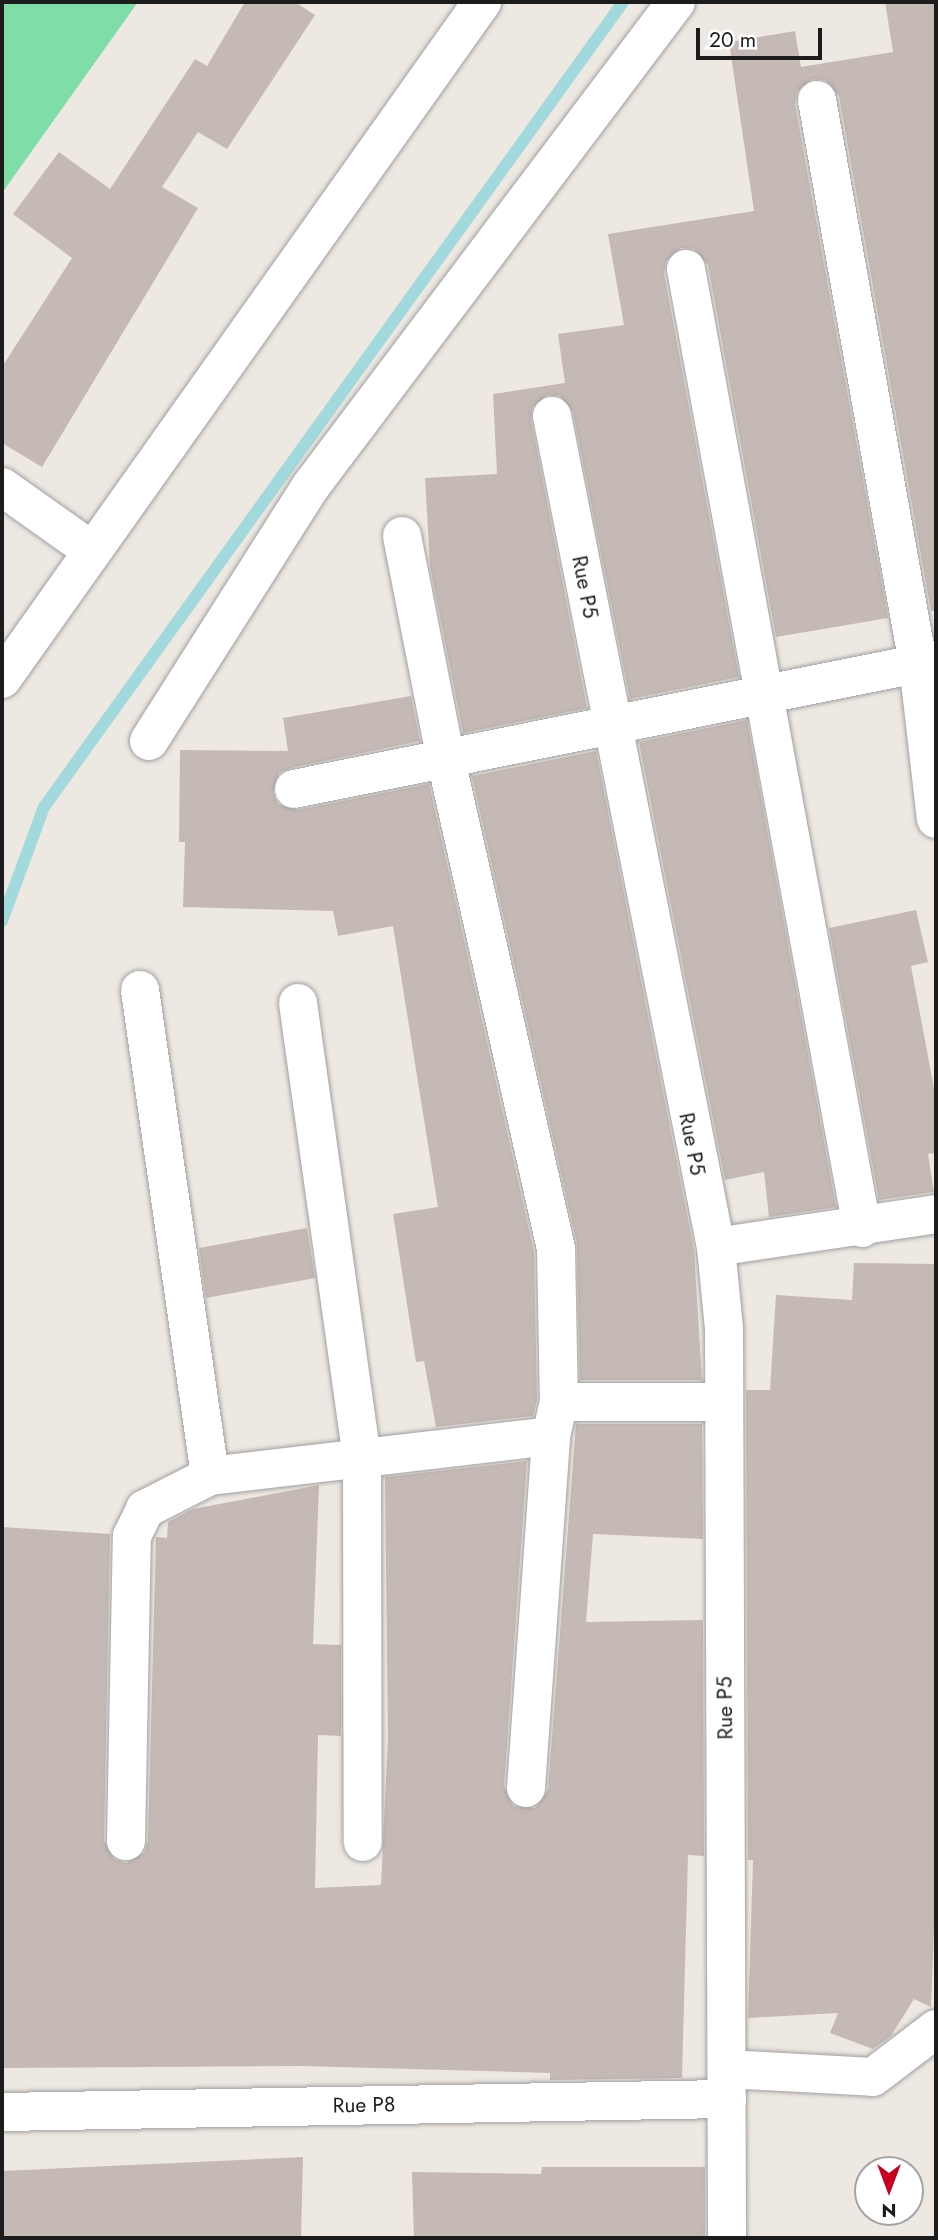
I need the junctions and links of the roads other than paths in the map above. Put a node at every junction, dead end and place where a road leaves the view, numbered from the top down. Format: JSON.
{"nodes":[{"id":1,"x":482,"y":2,"type":"edge"},
{"id":2,"x":676,"y":2,"type":"edge"},
{"id":3,"x":817,"y":100,"type":"dead end"},
{"id":4,"x":686,"y":269,"type":"dead end"},
{"id":5,"x":552,"y":416,"type":"dead end"},
{"id":6,"x":2,"y":487,"type":"edge"},
{"id":7,"x":402,"y":536,"type":"dead end"},
{"id":8,"x":91,"y":550,"type":"junction"},
{"id":9,"x":927,"y":662,"type":"edge"},
{"id":10,"x":2,"y":680,"type":"edge"},
{"id":11,"x":764,"y":696,"type":"junction"},
{"id":12,"x":612,"y":729,"type":"junction"},
{"id":13,"x":149,"y":741,"type":"dead end"},
{"id":14,"x":446,"y":760,"type":"junction"},
{"id":15,"x":294,"y":789,"type":"dead end"},
{"id":16,"x":936,"y":819,"type":"edge"},
{"id":17,"x":140,"y":990,"type":"dead end"},
{"id":18,"x":298,"y":1003,"type":"dead end"},
{"id":19,"x":936,"y":1214,"type":"edge"},
{"id":20,"x":862,"y":1228,"type":"junction"},
{"id":21,"x":716,"y":1247,"type":"junction"},
{"id":22,"x":721,"y":1402,"type":"junction"},
{"id":23,"x":555,"y":1419,"type":"junction"},
{"id":24,"x":362,"y":1457,"type":"junction"},
{"id":25,"x":210,"y":1476,"type":"junction"},
{"id":26,"x":526,"y":1788,"type":"dead end"},
{"id":27,"x":126,"y":1841,"type":"dead end"},
{"id":28,"x":363,"y":1842,"type":"dead end"},
{"id":29,"x":936,"y":2029,"type":"edge"},
{"id":30,"x":727,"y":2084,"type":"junction"},
{"id":31,"x":2,"y":2112,"type":"edge"},
{"id":32,"x":727,"y":2238,"type":"edge"}],
"edges":[{"from":1,"to":8,"type":"street"},
{"from":2,"to":13,"type":"street"},
{"from":3,"to":9,"type":"street"},
{"from":4,"to":11,"type":"street"},
{"from":5,"to":12,"type":"street","name":"Rue P5"},
{"from":6,"to":8,"type":"street"},
{"from":7,"to":14,"type":"street"},
{"from":8,"to":10,"type":"street"},
{"from":9,"to":11,"type":"street"},
{"from":9,"to":16,"type":"street"},
{"from":11,"to":12,"type":"street"},
{"from":11,"to":20,"type":"street"},
{"from":12,"to":14,"type":"street"},
{"from":12,"to":21,"type":"street","name":"Rue P5"},
{"from":14,"to":15,"type":"street"},
{"from":14,"to":23,"type":"street"},
{"from":17,"to":25,"type":"street"},
{"from":18,"to":24,"type":"street"},
{"from":19,"to":20,"type":"street"},
{"from":20,"to":21,"type":"street"},
{"from":21,"to":22,"type":"street","name":"Rue P5"},
{"from":22,"to":23,"type":"street"},
{"from":22,"to":30,"type":"street","name":"Rue P5"},
{"from":23,"to":24,"type":"street"},
{"from":23,"to":26,"type":"street"},
{"from":24,"to":25,"type":"street"},
{"from":24,"to":28,"type":"street"},
{"from":25,"to":27,"type":"street"},
{"from":29,"to":30,"type":"street","name":"Rue P8"},
{"from":30,"to":31,"type":"street","name":"Rue P8"},
{"from":30,"to":32,"type":"street","name":"Rue P5"}]}
